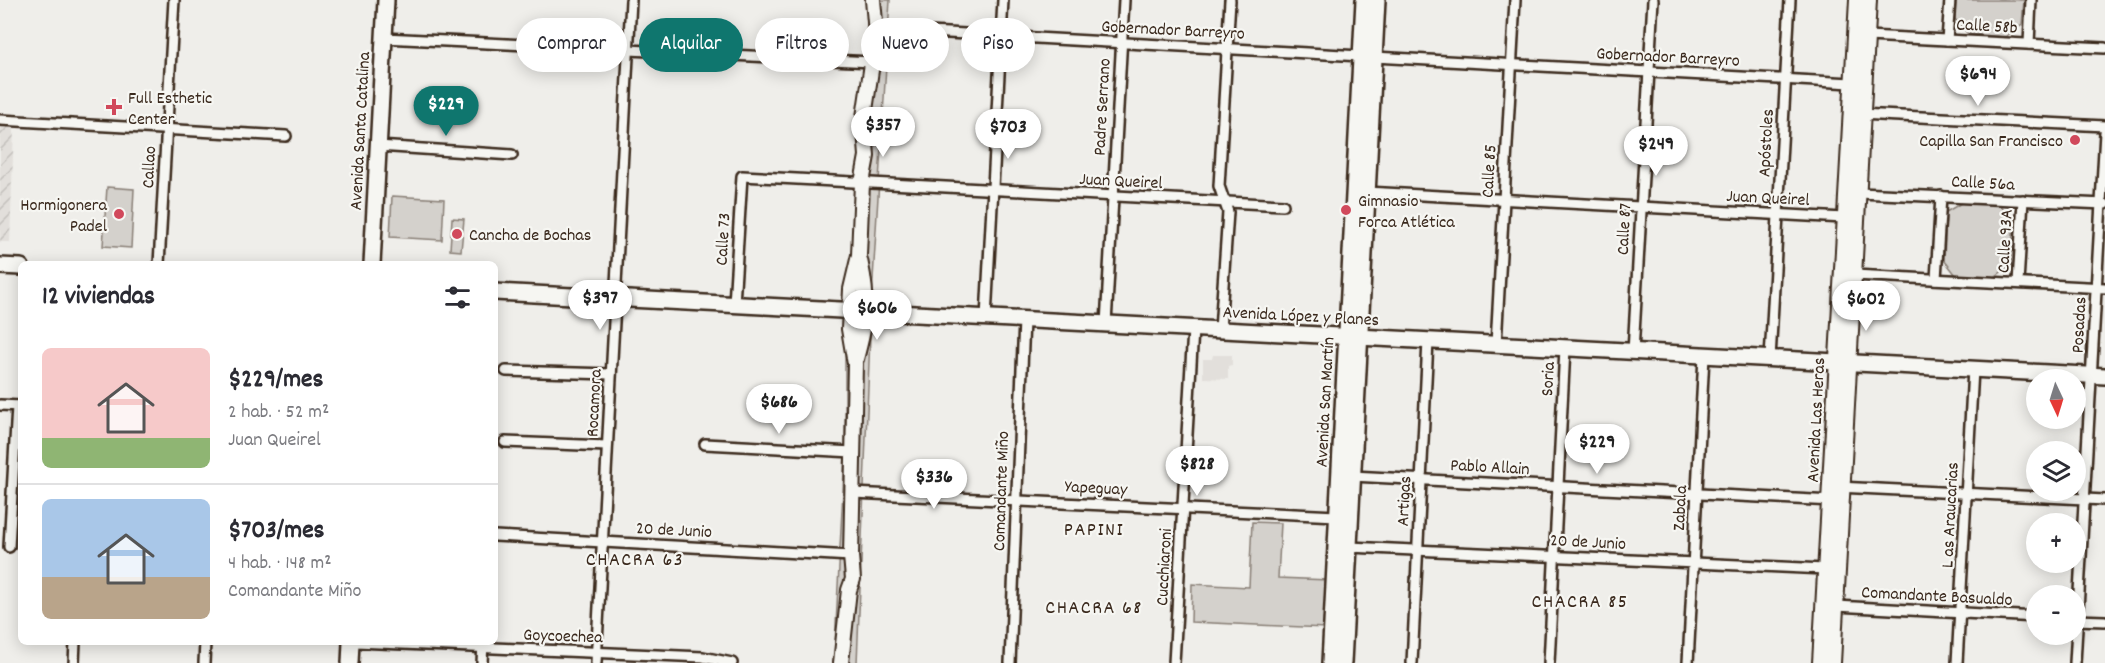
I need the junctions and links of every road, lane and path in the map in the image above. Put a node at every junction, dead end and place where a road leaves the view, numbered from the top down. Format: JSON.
{"nodes":[{"id":1,"x":174,"y":0,"type":"edge"},
{"id":2,"x":386,"y":0,"type":"edge"},
{"id":3,"x":631,"y":0,"type":"edge"},
{"id":4,"x":873,"y":0,"type":"edge"},
{"id":5,"x":1003,"y":0,"type":"edge"},
{"id":6,"x":1124,"y":0,"type":"edge"},
{"id":7,"x":1230,"y":0,"type":"edge"},
{"id":8,"x":1364,"y":0,"type":"edge"},
{"id":9,"x":1377,"y":0,"type":"edge"},
{"id":10,"x":1515,"y":0,"type":"edge"},
{"id":11,"x":1653,"y":0,"type":"edge"},
{"id":12,"x":1790,"y":0,"type":"edge"},
{"id":13,"x":1857,"y":0,"type":"edge"},
{"id":14,"x":1869,"y":0,"type":"edge"},
{"id":15,"x":1950,"y":0,"type":"edge"},
{"id":16,"x":2031,"y":0,"type":"edge"},
{"id":17,"x":874,"y":18,"type":"edge"},
{"id":18,"x":1002,"y":18,"type":"edge"},
{"id":19,"x":1867,"y":36,"type":"junction"},
{"id":20,"x":384,"y":38,"type":"junction"},
{"id":21,"x":1035,"y":38,"type":"edge"},
{"id":22,"x":1947,"y":40,"type":"junction"},
{"id":23,"x":1121,"y":42,"type":"junction"},
{"id":24,"x":2029,"y":44,"type":"junction"},
{"id":25,"x":1227,"y":48,"type":"junction"},
{"id":26,"x":2105,"y":48,"type":"edge"},
{"id":27,"x":629,"y":51,"type":"junction"},
{"id":28,"x":1368,"y":56,"type":"junction"},
{"id":29,"x":861,"y":60,"type":"edge"},
{"id":30,"x":1511,"y":64,"type":"junction"},
{"id":31,"x":1649,"y":71,"type":"junction"},
{"id":32,"x":871,"y":72,"type":"edge"},
{"id":33,"x":999,"y":72,"type":"edge"},
{"id":34,"x":1786,"y":79,"type":"junction"},
{"id":35,"x":1852,"y":82,"type":"junction"},
{"id":36,"x":1856,"y":114,"type":"junction"},
{"id":37,"x":0,"y":120,"type":"edge"},
{"id":38,"x":2105,"y":126,"type":"edge"},
{"id":39,"x":167,"y":129,"type":"junction"},
{"id":40,"x":2105,"y":132,"type":"edge"},
{"id":41,"x":286,"y":136,"type":"dead end"},
{"id":42,"x":378,"y":146,"type":"junction"},
{"id":43,"x":512,"y":155,"type":"dead end"},
{"id":44,"x":742,"y":176,"type":"joint"},
{"id":45,"x":862,"y":183,"type":"junction"},
{"id":46,"x":993,"y":190,"type":"junction"},
{"id":47,"x":1366,"y":192,"type":"junction"},
{"id":48,"x":1858,"y":193,"type":"junction"},
{"id":49,"x":1113,"y":196,"type":"junction"},
{"id":50,"x":1941,"y":196,"type":"junction"},
{"id":51,"x":1503,"y":200,"type":"junction"},
{"id":52,"x":2023,"y":200,"type":"junction"},
{"id":53,"x":1224,"y":202,"type":"junction"},
{"id":54,"x":2103,"y":204,"type":"edge"},
{"id":55,"x":1283,"y":205,"type":"dead end"},
{"id":56,"x":1641,"y":207,"type":"junction"},
{"id":57,"x":1778,"y":214,"type":"junction"},
{"id":58,"x":1844,"y":218,"type":"junction"},
{"id":59,"x":859,"y":255,"type":"junction"},
{"id":60,"x":159,"y":261,"type":"edge"},
{"id":61,"x":372,"y":261,"type":"edge"},
{"id":62,"x":0,"y":266,"type":"edge"},
{"id":63,"x":18,"y":267,"type":"edge"},
{"id":64,"x":1854,"y":275,"type":"junction"},
{"id":65,"x":1936,"y":279,"type":"junction"},
{"id":66,"x":2018,"y":283,"type":"junction"},
{"id":67,"x":2101,"y":288,"type":"edge"},
{"id":68,"x":498,"y":292,"type":"edge"},
{"id":69,"x":615,"y":298,"type":"junction"},
{"id":70,"x":735,"y":304,"type":"junction"},
{"id":71,"x":850,"y":310,"type":"junction"},
{"id":72,"x":866,"y":311,"type":"junction"},
{"id":73,"x":986,"y":318,"type":"junction"},
{"id":74,"x":1024,"y":320,"type":"junction"},
{"id":75,"x":1106,"y":324,"type":"junction"},
{"id":76,"x":1193,"y":329,"type":"junction"},
{"id":77,"x":1220,"y":330,"type":"junction"},
{"id":78,"x":1353,"y":337,"type":"junction"},
{"id":79,"x":1428,"y":341,"type":"junction"},
{"id":80,"x":1496,"y":345,"type":"junction"},
{"id":81,"x":1565,"y":348,"type":"junction"},
{"id":82,"x":1633,"y":352,"type":"junction"},
{"id":83,"x":1704,"y":356,"type":"junction"},
{"id":84,"x":1770,"y":359,"type":"junction"},
{"id":85,"x":1843,"y":363,"type":"junction"},
{"id":86,"x":855,"y":364,"type":"junction"},
{"id":87,"x":1973,"y":369,"type":"junction"},
{"id":88,"x":506,"y":371,"type":"dead end"},
{"id":89,"x":611,"y":374,"type":"junction"},
{"id":90,"x":2098,"y":376,"type":"edge"},
{"id":91,"x":0,"y":405,"type":"edge"},
{"id":92,"x":18,"y":406,"type":"edge"},
{"id":93,"x":18,"y":420,"type":"edge"},
{"id":94,"x":505,"y":442,"type":"dead end"},
{"id":95,"x":705,"y":444,"type":"dead end"},
{"id":96,"x":607,"y":446,"type":"junction"},
{"id":97,"x":853,"y":452,"type":"junction"},
{"id":98,"x":1352,"y":476,"type":"junction"},
{"id":99,"x":1421,"y":479,"type":"junction"},
{"id":100,"x":2086,"y":481,"type":"edge"},
{"id":101,"x":1558,"y":486,"type":"junction"},
{"id":102,"x":853,"y":493,"type":"junction"},
{"id":103,"x":1696,"y":493,"type":"junction"},
{"id":104,"x":1967,"y":493,"type":"junction"},
{"id":105,"x":1835,"y":494,"type":"junction"},
{"id":106,"x":2026,"y":496,"type":"edge"},
{"id":107,"x":2086,"y":499,"type":"edge"},
{"id":108,"x":1016,"y":500,"type":"junction"},
{"id":109,"x":2105,"y":500,"type":"edge"},
{"id":110,"x":2084,"y":501,"type":"edge"},
{"id":111,"x":1183,"y":507,"type":"junction"},
{"id":112,"x":1337,"y":516,"type":"junction"},
{"id":113,"x":498,"y":536,"type":"edge"},
{"id":114,"x":602,"y":542,"type":"junction"},
{"id":115,"x":1348,"y":546,"type":"junction"},
{"id":116,"x":9,"y":548,"type":"dead end"},
{"id":117,"x":1417,"y":550,"type":"junction"},
{"id":118,"x":851,"y":556,"type":"junction"},
{"id":119,"x":1555,"y":556,"type":"junction"},
{"id":120,"x":1693,"y":563,"type":"junction"},
{"id":121,"x":1825,"y":569,"type":"junction"},
{"id":122,"x":2079,"y":585,"type":"edge"},
{"id":123,"x":1836,"y":606,"type":"junction"},
{"id":124,"x":1960,"y":613,"type":"junction"},
{"id":125,"x":2026,"y":616,"type":"edge"},
{"id":126,"x":2086,"y":620,"type":"edge"},
{"id":127,"x":2105,"y":621,"type":"edge"},
{"id":128,"x":75,"y":645,"type":"edge"},
{"id":129,"x":205,"y":645,"type":"edge"},
{"id":130,"x":353,"y":645,"type":"edge"},
{"id":131,"x":483,"y":645,"type":"edge"},
{"id":132,"x":2076,"y":645,"type":"edge"},
{"id":133,"x":596,"y":652,"type":"junction"},
{"id":134,"x":74,"y":663,"type":"edge"},
{"id":135,"x":204,"y":663,"type":"edge"},
{"id":136,"x":350,"y":663,"type":"edge"},
{"id":137,"x":482,"y":663,"type":"edge"},
{"id":138,"x":596,"y":663,"type":"edge"},
{"id":139,"x":732,"y":663,"type":"edge"},
{"id":140,"x":842,"y":663,"type":"edge"},
{"id":141,"x":1010,"y":663,"type":"edge"},
{"id":142,"x":1174,"y":663,"type":"edge"},
{"id":143,"x":1330,"y":663,"type":"edge"},
{"id":144,"x":1343,"y":663,"type":"edge"},
{"id":145,"x":1412,"y":663,"type":"edge"},
{"id":146,"x":1550,"y":663,"type":"edge"},
{"id":147,"x":1688,"y":663,"type":"edge"},
{"id":148,"x":1820,"y":663,"type":"edge"},
{"id":149,"x":1833,"y":663,"type":"edge"},
{"id":150,"x":1957,"y":663,"type":"edge"},
{"id":151,"x":2075,"y":663,"type":"edge"}],
"edges":[{"from":1,"to":39,"type":"street","name":"Callao"},
{"from":2,"to":20,"type":"main road","name":"Avenida Santa Catalina"},
{"from":3,"to":27,"type":"street","name":"Rocamora"},
{"from":4,"to":17,"type":"main road"},
{"from":5,"to":18,"type":"street"},
{"from":6,"to":23,"type":"street","name":"Padre Serrano"},
{"from":7,"to":25,"type":"street"},
{"from":8,"to":28,"type":"main road","name":"Avenida San Martín"},
{"from":9,"to":28,"type":"main road","name":"Avenida San Martín"},
{"from":10,"to":30,"type":"street","name":"Calle 85"},
{"from":11,"to":31,"type":"street","name":"Calle 87"},
{"from":12,"to":34,"type":"street","name":"Apóstoles"},
{"from":13,"to":35,"type":"main road","name":"Avenida Las Heras"},
{"from":14,"to":19,"type":"main road","name":"Avenida Las Heras"},
{"from":15,"to":22,"type":"street"},
{"from":16,"to":24,"type":"street"},
{"from":19,"to":22,"type":"street","name":"Calle 58b"},
{"from":19,"to":36,"type":"main road","name":"Avenida Las Heras"},
{"from":20,"to":27,"type":"street"},
{"from":20,"to":42,"type":"main road","name":"Avenida Santa Catalina"},
{"from":21,"to":23,"type":"street","name":"Gobernador Barreyro"},
{"from":22,"to":24,"type":"street","name":"Calle 58b"},
{"from":23,"to":25,"type":"street","name":"Gobernador Barreyro"},
{"from":23,"to":49,"type":"street","name":"Padre Serrano"},
{"from":24,"to":26,"type":"street","name":"Calle 58b"},
{"from":25,"to":28,"type":"street","name":"Gobernador Barreyro"},
{"from":25,"to":53,"type":"street"},
{"from":27,"to":29,"type":"street"},
{"from":27,"to":69,"type":"street","name":"Rocamora"},
{"from":28,"to":30,"type":"street","name":"Gobernador Barreyro"},
{"from":28,"to":47,"type":"main road","name":"Avenida San Martín"},
{"from":28,"to":78,"type":"main road","name":"Avenida San Martín"},
{"from":30,"to":31,"type":"street","name":"Gobernador Barreyro"},
{"from":30,"to":51,"type":"street","name":"Calle 85"},
{"from":31,"to":34,"type":"street","name":"Gobernador Barreyro"},
{"from":31,"to":56,"type":"street","name":"Calle 87"},
{"from":32,"to":45,"type":"main road"},
{"from":33,"to":46,"type":"street"},
{"from":34,"to":35,"type":"street","name":"Gobernador Barreyro"},
{"from":34,"to":57,"type":"street","name":"Apóstoles"},
{"from":35,"to":36,"type":"main road","name":"Avenida Las Heras"},
{"from":36,"to":38,"type":"street"},
{"from":36,"to":48,"type":"main road","name":"Avenida Las Heras"},
{"from":36,"to":58,"type":"main road","name":"Avenida Las Heras"},
{"from":37,"to":39,"type":"street"},
{"from":39,"to":41,"type":"street"},
{"from":39,"to":60,"type":"street","name":"Callao"},
{"from":40,"to":54,"type":"street","name":"Posadas"},
{"from":42,"to":43,"type":"street"},
{"from":42,"to":61,"type":"main road","name":"Avenida Santa Catalina"},
{"from":44,"to":45,"type":"street","name":"Juan Queirel"},
{"from":44,"to":70,"type":"street","name":"Calle 73"},
{"from":45,"to":46,"type":"street","name":"Juan Queirel"},
{"from":45,"to":59,"type":"main road"},
{"from":46,"to":49,"type":"street","name":"Juan Queirel"},
{"from":46,"to":73,"type":"street"},
{"from":47,"to":51,"type":"street","name":"Juan Queirel"},
{"from":47,"to":78,"type":"main road","name":"Avenida San Martín"},
{"from":48,"to":50,"type":"street","name":"Calle 56a"},
{"from":48,"to":64,"type":"main road","name":"Avenida Las Heras"},
{"from":49,"to":53,"type":"street","name":"Juan Queirel"},
{"from":49,"to":75,"type":"street","name":"Padre Serrano"},
{"from":50,"to":52,"type":"street","name":"Calle 56a"},
{"from":50,"to":65,"type":"street"},
{"from":51,"to":56,"type":"street","name":"Juan Queirel"},
{"from":51,"to":80,"type":"street","name":"Calle 85"},
{"from":52,"to":54,"type":"street","name":"Calle 56a"},
{"from":52,"to":66,"type":"street","name":"Calle 93A"},
{"from":53,"to":55,"type":"street","name":"Juan Queirel"},
{"from":53,"to":77,"type":"street"},
{"from":54,"to":67,"type":"street","name":"Posadas"},
{"from":56,"to":57,"type":"street","name":"Juan Queirel"},
{"from":56,"to":82,"type":"street","name":"Calle 87"},
{"from":57,"to":58,"type":"street","name":"Juan Queirel"},
{"from":57,"to":84,"type":"street","name":"Apóstoles"},
{"from":58,"to":85,"type":"main road","name":"Avenida Las Heras"},
{"from":59,"to":71,"type":"main road"},
{"from":59,"to":72,"type":"main road"},
{"from":62,"to":63,"type":"main road"},
{"from":64,"to":65,"type":"street"},
{"from":64,"to":85,"type":"main road","name":"Avenida Las Heras"},
{"from":65,"to":66,"type":"street"},
{"from":66,"to":67,"type":"street"},
{"from":67,"to":90,"type":"street","name":"Posadas"},
{"from":68,"to":69,"type":"main road","name":"Avenida López y Planes"},
{"from":69,"to":70,"type":"main road","name":"Avenida López y Planes"},
{"from":69,"to":89,"type":"street","name":"Rocamora"},
{"from":70,"to":71,"type":"main road","name":"Avenida López y Planes"},
{"from":71,"to":72,"type":"main road","name":"Avenida López y Planes"},
{"from":71,"to":86,"type":"main road"},
{"from":72,"to":73,"type":"main road","name":"Avenida López y Planes"},
{"from":72,"to":86,"type":"main road"},
{"from":73,"to":74,"type":"main road","name":"Avenida López y Planes"},
{"from":74,"to":75,"type":"main road","name":"Avenida López y Planes"},
{"from":74,"to":108,"type":"street","name":"Comandante Miño"},
{"from":75,"to":76,"type":"main road","name":"Avenida López y Planes"},
{"from":76,"to":77,"type":"main road","name":"Avenida López y Planes"},
{"from":76,"to":111,"type":"street","name":"Cucchiaroni"},
{"from":77,"to":78,"type":"main road","name":"Avenida López y Planes"},
{"from":78,"to":79,"type":"main road","name":"Avenida López y Planes"},
{"from":78,"to":98,"type":"main road","name":"Avenida San Martín"},
{"from":78,"to":112,"type":"main road","name":"Avenida San Martín"},
{"from":79,"to":80,"type":"main road","name":"Avenida López y Planes"},
{"from":79,"to":99,"type":"street","name":"Artigas"},
{"from":80,"to":81,"type":"main road","name":"Avenida López y Planes"},
{"from":81,"to":82,"type":"main road","name":"Avenida López y Planes"},
{"from":81,"to":101,"type":"street","name":"Soria"},
{"from":82,"to":83,"type":"main road","name":"Avenida López y Planes"},
{"from":83,"to":84,"type":"main road","name":"Avenida López y Planes"},
{"from":83,"to":103,"type":"street","name":"Zabala"},
{"from":84,"to":85,"type":"main road","name":"Avenida López y Planes"},
{"from":85,"to":87,"type":"main road","name":"Avenida López y Planes"},
{"from":85,"to":105,"type":"main road","name":"Avenida Las Heras"},
{"from":86,"to":97,"type":"main road"},
{"from":87,"to":90,"type":"main road","name":"Avenida López y Planes"},
{"from":87,"to":104,"type":"street","name":"L as Araucarias"},
{"from":88,"to":89,"type":"street"},
{"from":89,"to":96,"type":"street","name":"Rocamora"},
{"from":90,"to":100,"type":"street","name":"Posadas"},
{"from":91,"to":92,"type":"street"},
{"from":93,"to":116,"type":"street"},
{"from":94,"to":96,"type":"street"},
{"from":95,"to":97,"type":"street"},
{"from":96,"to":114,"type":"street","name":"Rocamora"},
{"from":97,"to":102,"type":"main road"},
{"from":98,"to":99,"type":"street","name":"Pablo Allain"},
{"from":98,"to":115,"type":"main road","name":"Avenida San Martín"},
{"from":99,"to":101,"type":"street","name":"Pablo Allain"},
{"from":99,"to":117,"type":"street","name":"Artigas"},
{"from":101,"to":103,"type":"street","name":"Pablo Allain"},
{"from":101,"to":119,"type":"street","name":"Soria"},
{"from":102,"to":108,"type":"street","name":"Yapeguay"},
{"from":102,"to":118,"type":"main road"},
{"from":103,"to":105,"type":"street","name":"Pablo Allain"},
{"from":103,"to":120,"type":"street","name":"Zabala"},
{"from":104,"to":105,"type":"street","name":"Pablo Allain"},
{"from":104,"to":106,"type":"street","name":"Pablo Allain"},
{"from":104,"to":124,"type":"street","name":"L as Araucarias"},
{"from":105,"to":121,"type":"main road","name":"Avenida Las Heras"},
{"from":105,"to":123,"type":"main road","name":"Avenida Las Heras"},
{"from":107,"to":109,"type":"street","name":"Pablo Allain"},
{"from":108,"to":111,"type":"street","name":"Yapeguay"},
{"from":108,"to":141,"type":"street","name":"Comandante Miño"},
{"from":110,"to":122,"type":"street","name":"Posadas"},
{"from":111,"to":112,"type":"street","name":"Yapeguay"},
{"from":111,"to":142,"type":"street","name":"Cucchiaroni"},
{"from":112,"to":143,"type":"main road","name":"Avenida San Martín"},
{"from":113,"to":114,"type":"street","name":"20 de Junio"},
{"from":114,"to":118,"type":"street","name":"20 de Junio"},
{"from":114,"to":133,"type":"street","name":"Rocamora"},
{"from":115,"to":117,"type":"street","name":"20 de Junio"},
{"from":115,"to":144,"type":"main road","name":"Avenida San Martín"},
{"from":117,"to":119,"type":"street","name":"20 de Junio"},
{"from":117,"to":145,"type":"street","name":"Artigas"},
{"from":118,"to":140,"type":"main road"},
{"from":119,"to":120,"type":"street","name":"20 de Junio"},
{"from":119,"to":146,"type":"street","name":"Soria"},
{"from":120,"to":121,"type":"street","name":"20 de Junio"},
{"from":120,"to":147,"type":"street","name":"Zabala"},
{"from":121,"to":148,"type":"main road","name":"Avenida Las Heras"},
{"from":123,"to":124,"type":"street","name":"Comandante Basualdo"},
{"from":123,"to":149,"type":"main road","name":"Avenida Las Heras"},
{"from":124,"to":125,"type":"street","name":"Comandante Basualdo"},
{"from":124,"to":150,"type":"street","name":"L as Araucarias"},
{"from":126,"to":127,"type":"street"},
{"from":128,"to":134,"type":"street"},
{"from":129,"to":135,"type":"street"},
{"from":130,"to":136,"type":"main road"},
{"from":131,"to":133,"type":"street","name":"Goycoechea"},
{"from":131,"to":137,"type":"street"},
{"from":132,"to":151,"type":"street","name":"Posadas"},
{"from":133,"to":138,"type":"street","name":"Rocamora"},
{"from":133,"to":139,"type":"street","name":"Goycoechea"}]}
